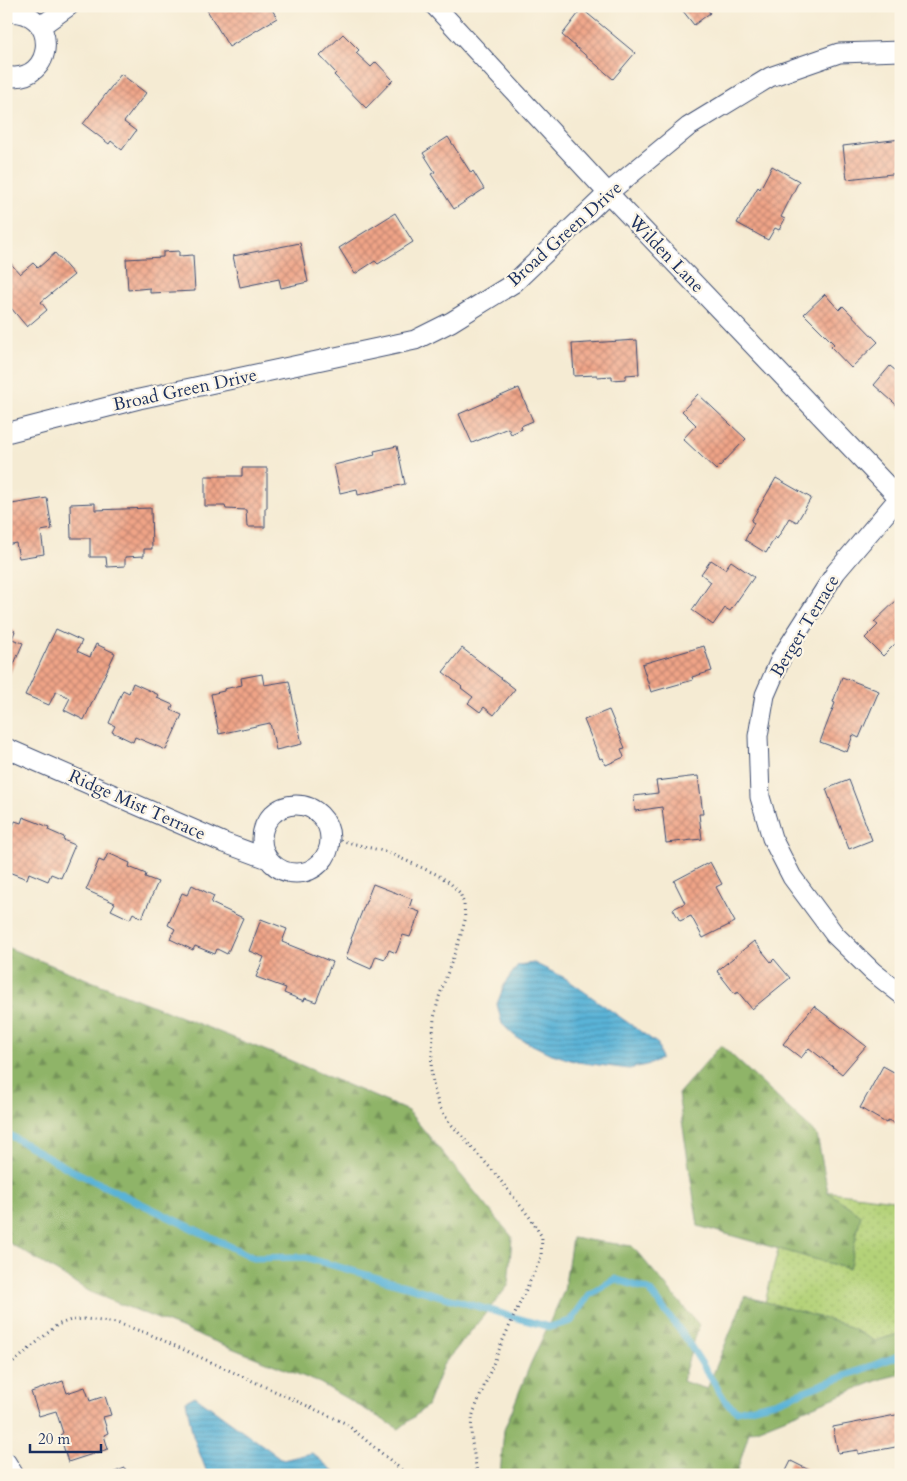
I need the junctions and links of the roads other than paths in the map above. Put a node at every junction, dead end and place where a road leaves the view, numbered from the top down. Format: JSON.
{"nodes":[{"id":1,"x":69,"y":6,"type":"edge"},
{"id":2,"x":435,"y":6,"type":"edge"},
{"id":3,"x":6,"y":13,"type":"edge"},
{"id":4,"x":41,"y":26,"type":"junction"},
{"id":5,"x":901,"y":50,"type":"edge"},
{"id":6,"x":6,"y":76,"type":"edge"},
{"id":7,"x":608,"y":193,"type":"junction"},
{"id":8,"x":6,"y":433,"type":"edge"},
{"id":9,"x":900,"y":499,"type":"edge"},
{"id":10,"x":6,"y":748,"type":"edge"},
{"id":11,"x":268,"y":859,"type":"junction"},
{"id":12,"x":901,"y":994,"type":"edge"},
{"id":13,"x":6,"y":1462,"type":"edge"},
{"id":14,"x":14,"y":1475,"type":"edge"}],
"edges":[{"from":1,"to":4,"type":"street"},
{"from":2,"to":7,"type":"street","name":"Wilden Lane"},
{"from":3,"to":4,"type":"street"},
{"from":4,"to":6,"type":"street"},
{"from":5,"to":7,"type":"street","name":"Broad Green Drive"},
{"from":7,"to":8,"type":"street","name":"Broad Green Drive"},
{"from":7,"to":9,"type":"street","name":"Wilden Lane"},
{"from":9,"to":12,"type":"street","name":"Berger Terrace"},
{"from":10,"to":11,"type":"street","name":"Ridge Mist Terrace"},
{"from":11,"to":11,"type":"street","name":"Ridge Mist Terrace"},
{"from":13,"to":14,"type":"street"}]}
